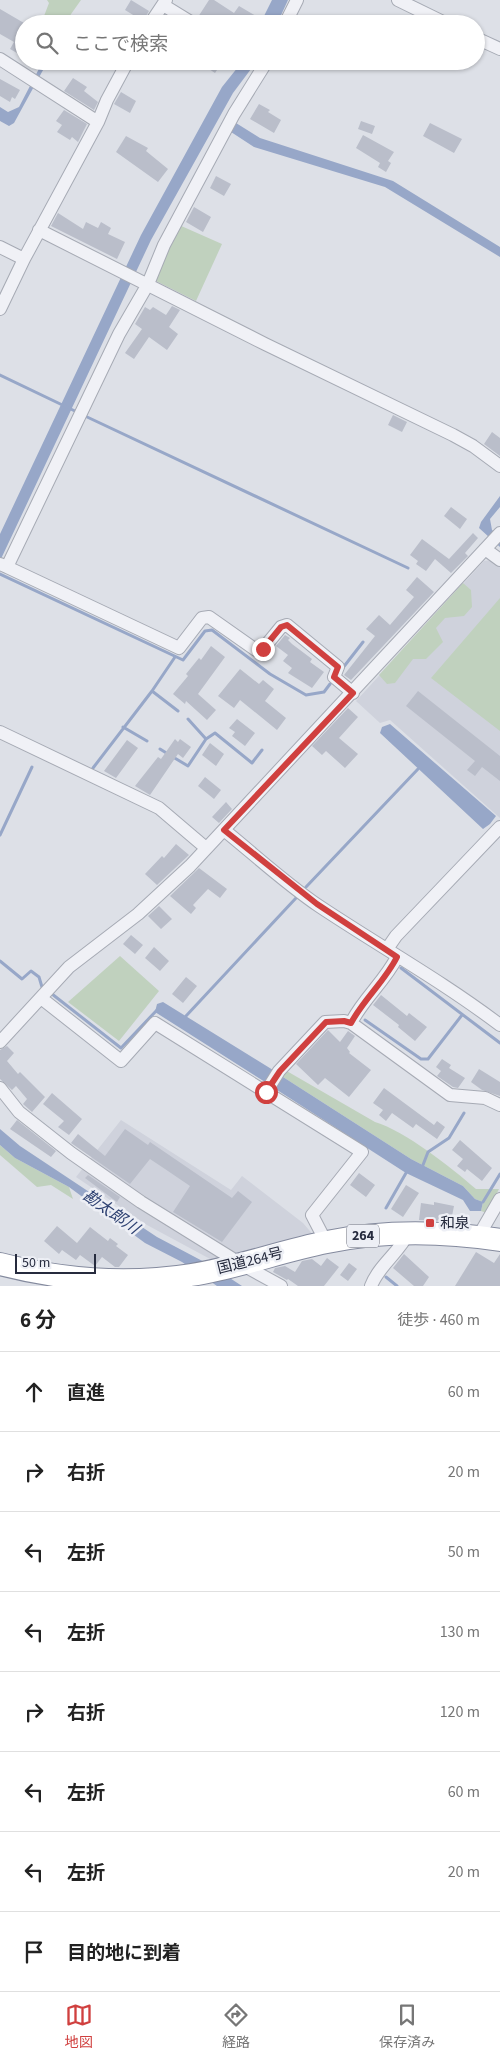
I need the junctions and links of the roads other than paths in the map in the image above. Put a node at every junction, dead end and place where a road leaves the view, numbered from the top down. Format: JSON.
{"nodes":[{"id":1,"x":297,"y":0,"type":"edge"},
{"id":2,"x":398,"y":0,"type":"edge"},
{"id":3,"x":164,"y":3,"type":"edge"},
{"id":4,"x":156,"y":15,"type":"edge"},
{"id":5,"x":181,"y":15,"type":"edge"},
{"id":6,"x":290,"y":15,"type":"edge"},
{"id":7,"x":429,"y":15,"type":"edge"},
{"id":8,"x":485,"y":42,"type":"edge"},
{"id":9,"x":500,"y":49,"type":"edge"},
{"id":10,"x":0,"y":59,"type":"edge"},
{"id":11,"x":15,"y":69,"type":"edge"},
{"id":12,"x":16,"y":70,"type":"edge"},
{"id":13,"x":123,"y":70,"type":"edge"},
{"id":14,"x":259,"y":70,"type":"edge"},
{"id":15,"x":98,"y":122,"type":"junction"},
{"id":16,"x":39,"y":230,"type":"junction"},
{"id":17,"x":0,"y":246,"type":"edge"},
{"id":18,"x":24,"y":259,"type":"junction"},
{"id":19,"x":143,"y":281,"type":"junction"},
{"id":20,"x":0,"y":309,"type":"edge"},
{"id":21,"x":500,"y":466,"type":"edge"},
{"id":22,"x":494,"y":539,"type":"edge"},
{"id":23,"x":500,"y":560,"type":"edge"},
{"id":24,"x":3,"y":565,"type":"edge"},
{"id":25,"x":353,"y":693,"type":"junction"},
{"id":26,"x":0,"y":732,"type":"edge"},
{"id":27,"x":500,"y":827,"type":"edge"},
{"id":28,"x":224,"y":830,"type":"junction"},
{"id":29,"x":206,"y":848,"type":"junction"},
{"id":30,"x":392,"y":953,"type":"junction"},
{"id":31,"x":40,"y":998,"type":"junction"},
{"id":32,"x":351,"y":1023,"type":"junction"},
{"id":33,"x":500,"y":1025,"type":"edge"},
{"id":34,"x":0,"y":1042,"type":"edge"},
{"id":35,"x":0,"y":1088,"type":"edge"},
{"id":36,"x":266,"y":1092,"type":"junction"},
{"id":37,"x":500,"y":1105,"type":"edge"},
{"id":38,"x":500,"y":1199,"type":"edge"},
{"id":39,"x":409,"y":1232,"type":"junction"},
{"id":40,"x":478,"y":1237,"type":"junction"},
{"id":41,"x":500,"y":1240,"type":"edge"},
{"id":42,"x":326,"y":1242,"type":"junction"},
{"id":43,"x":0,"y":1264,"type":"edge"},
{"id":44,"x":235,"y":1266,"type":"junction"},
{"id":45,"x":63,"y":1282,"type":"edge"},
{"id":46,"x":281,"y":1286,"type":"edge"},
{"id":47,"x":371,"y":1286,"type":"edge"}],
"edges":[{"from":1,"to":6,"type":"street"},
{"from":2,"to":7,"type":"street"},
{"from":3,"to":4,"type":"street"},
{"from":3,"to":5,"type":"street"},
{"from":8,"to":9,"type":"street"},
{"from":10,"to":11,"type":"street"},
{"from":12,"to":15,"type":"street"},
{"from":13,"to":15,"type":"street"},
{"from":14,"to":19,"type":"street"},
{"from":15,"to":16,"type":"street"},
{"from":16,"to":18,"type":"street"},
{"from":16,"to":19,"type":"street"},
{"from":17,"to":18,"type":"street"},
{"from":18,"to":20,"type":"street"},
{"from":19,"to":21,"type":"street"},
{"from":19,"to":24,"type":"street"},
{"from":22,"to":23,"type":"street"},
{"from":22,"to":25,"type":"street"},
{"from":24,"to":25,"type":"street"},
{"from":25,"to":28,"type":"street"},
{"from":26,"to":29,"type":"street"},
{"from":27,"to":30,"type":"street"},
{"from":28,"to":29,"type":"street"},
{"from":28,"to":30,"type":"street"},
{"from":29,"to":31,"type":"street"},
{"from":30,"to":32,"type":"street"},
{"from":30,"to":33,"type":"street"},
{"from":31,"to":34,"type":"street"},
{"from":31,"to":36,"type":"street"},
{"from":32,"to":36,"type":"street"},
{"from":32,"to":37,"type":"street"},
{"from":35,"to":44,"type":"street"},
{"from":36,"to":42,"type":"street"},
{"from":38,"to":40,"type":"street"},
{"from":39,"to":40,"type":"highway","name":"国道264号","number":"264"},
{"from":39,"to":42,"type":"highway","name":"国道264号","number":"264"},
{"from":39,"to":47,"type":"street"},
{"from":40,"to":41,"type":"highway","name":"国道264号","number":"264"},
{"from":42,"to":44,"type":"highway","name":"国道264号","number":"264"},
{"from":43,"to":45,"type":"highway","name":"国道264号","number":"264"},
{"from":44,"to":45,"type":"highway","name":"国道264号","number":"264"},
{"from":44,"to":46,"type":"street"}]}
